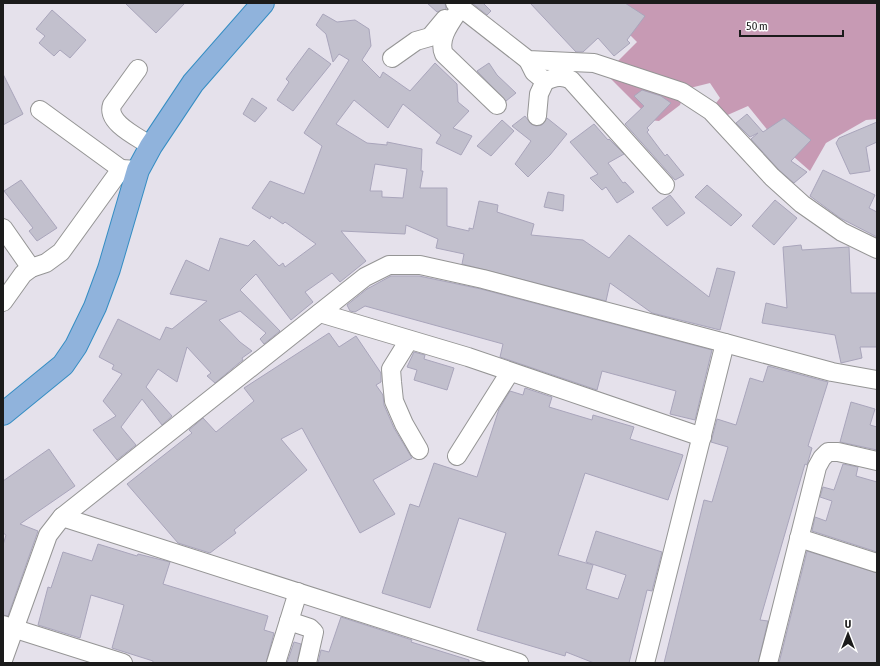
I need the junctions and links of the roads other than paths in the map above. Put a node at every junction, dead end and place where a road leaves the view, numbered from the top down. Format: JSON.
{"nodes":[{"id":1,"x":263,"y":3,"type":"edge"},
{"id":2,"x":457,"y":5,"type":"edge"},
{"id":3,"x":392,"y":58,"type":"dead end"},
{"id":4,"x":528,"y":60,"type":"junction"},
{"id":5,"x":138,"y":69,"type":"dead end"},
{"id":6,"x":545,"y":81,"type":"junction"},
{"id":7,"x":497,"y":105,"type":"dead end"},
{"id":8,"x":40,"y":110,"type":"dead end"},
{"id":9,"x":537,"y":116,"type":"dead end"},
{"id":10,"x":150,"y":146,"type":"junction"},
{"id":11,"x":129,"y":169,"type":"junction"},
{"id":12,"x":665,"y":185,"type":"dead end"},
{"id":13,"x":3,"y":228,"type":"edge"},
{"id":14,"x":877,"y":249,"type":"edge"},
{"id":15,"x":30,"y":268,"type":"junction"},
{"id":16,"x":3,"y":302,"type":"edge"},
{"id":17,"x":320,"y":313,"type":"junction"},
{"id":18,"x":409,"y":340,"type":"junction"},
{"id":19,"x":725,"y":343,"type":"junction"},
{"id":20,"x":510,"y":372,"type":"junction"},
{"id":21,"x":877,"y":380,"type":"edge"},
{"id":22,"x":3,"y":414,"type":"edge"},
{"id":23,"x":702,"y":437,"type":"junction"},
{"id":24,"x":419,"y":450,"type":"dead end"},
{"id":25,"x":457,"y":456,"type":"dead end"},
{"id":26,"x":877,"y":462,"type":"edge"},
{"id":27,"x":62,"y":517,"type":"junction"},
{"id":28,"x":799,"y":538,"type":"junction"},
{"id":29,"x":877,"y":563,"type":"edge"},
{"id":30,"x":298,"y":592,"type":"junction"},
{"id":31,"x":289,"y":621,"type":"junction"},
{"id":32,"x":8,"y":627,"type":"edge"},
{"id":33,"x":3,"y":660,"type":"edge"},
{"id":34,"x":124,"y":663,"type":"edge"},
{"id":35,"x":276,"y":663,"type":"edge"},
{"id":36,"x":307,"y":663,"type":"edge"},
{"id":37,"x":520,"y":663,"type":"edge"},
{"id":38,"x":645,"y":663,"type":"edge"},
{"id":39,"x":768,"y":663,"type":"edge"}],
"edges":[{"from":1,"to":10,"type":"highway"},
{"from":2,"to":3,"type":"street"},
{"from":2,"to":4,"type":"street"},
{"from":2,"to":7,"type":"street"},
{"from":4,"to":6,"type":"street"},
{"from":4,"to":14,"type":"street"},
{"from":5,"to":10,"type":"street"},
{"from":6,"to":9,"type":"street"},
{"from":6,"to":12,"type":"street"},
{"from":8,"to":11,"type":"street"},
{"from":10,"to":11,"type":"highway"},
{"from":11,"to":15,"type":"street"},
{"from":11,"to":22,"type":"highway"},
{"from":13,"to":15,"type":"street"},
{"from":15,"to":16,"type":"street"},
{"from":17,"to":18,"type":"street"},
{"from":17,"to":19,"type":"street"},
{"from":17,"to":27,"type":"street"},
{"from":18,"to":20,"type":"street"},
{"from":18,"to":24,"type":"street"},
{"from":19,"to":21,"type":"street"},
{"from":19,"to":23,"type":"street"},
{"from":20,"to":23,"type":"street"},
{"from":20,"to":25,"type":"street"},
{"from":23,"to":38,"type":"street"},
{"from":26,"to":28,"type":"street"},
{"from":27,"to":30,"type":"street"},
{"from":27,"to":32,"type":"street"},
{"from":28,"to":29,"type":"street"},
{"from":28,"to":39,"type":"street"},
{"from":30,"to":31,"type":"street"},
{"from":30,"to":37,"type":"street"},
{"from":31,"to":35,"type":"street"},
{"from":31,"to":36,"type":"street"},
{"from":32,"to":33,"type":"street"},
{"from":32,"to":34,"type":"street"}]}
